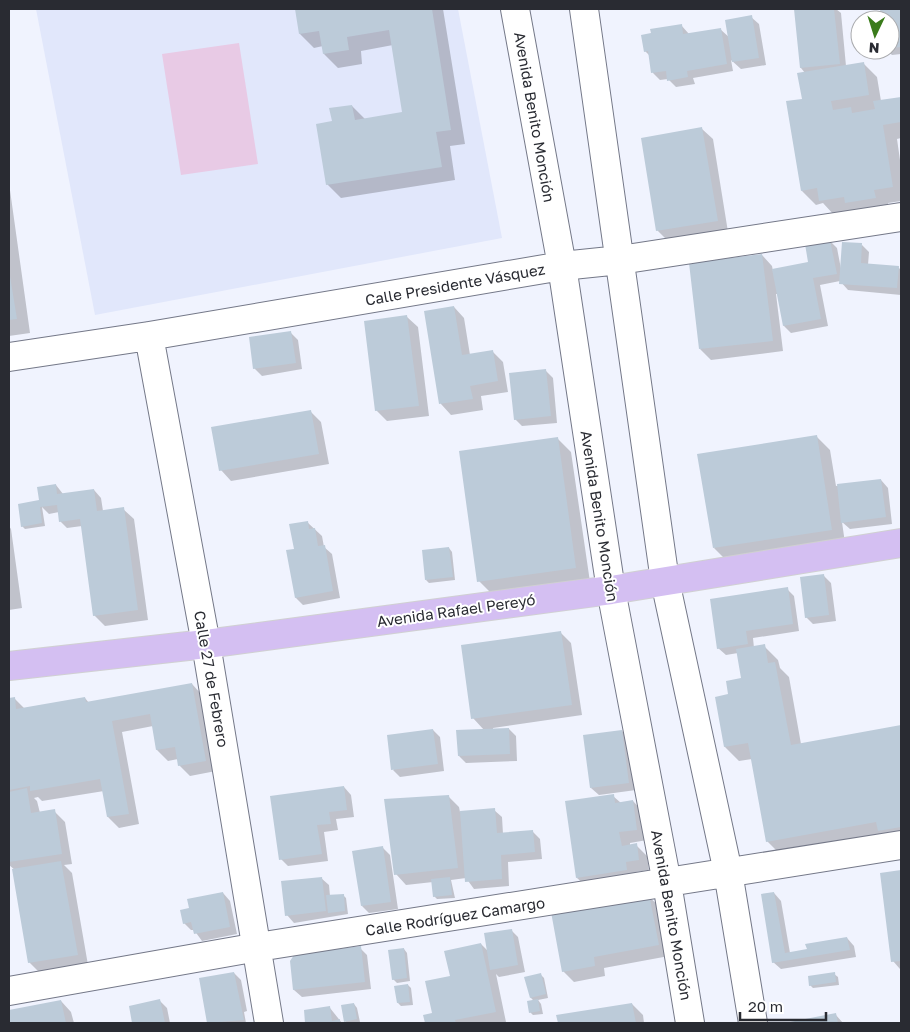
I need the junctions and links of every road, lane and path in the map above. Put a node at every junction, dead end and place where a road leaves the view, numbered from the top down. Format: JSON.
{"nodes":[{"id":1,"x":515,"y":9,"type":"edge"},
{"id":2,"x":584,"y":9,"type":"edge"},
{"id":3,"x":901,"y":217,"type":"edge"},
{"id":4,"x":620,"y":260,"type":"junction"},
{"id":5,"x":562,"y":266,"type":"junction"},
{"id":6,"x":149,"y":336,"type":"junction"},
{"id":7,"x":9,"y":357,"type":"edge"},
{"id":8,"x":901,"y":543,"type":"edge"},
{"id":9,"x":665,"y":581,"type":"junction"},
{"id":10,"x":611,"y":590,"type":"junction"},
{"id":11,"x":206,"y":644,"type":"junction"},
{"id":12,"x":9,"y":666,"type":"edge"},
{"id":13,"x":901,"y":845,"type":"edge"},
{"id":14,"x":728,"y":872,"type":"junction"},
{"id":15,"x":667,"y":883,"type":"junction"},
{"id":16,"x":258,"y":947,"type":"junction"},
{"id":17,"x":9,"y":990,"type":"edge"},
{"id":18,"x":269,"y":1023,"type":"edge"},
{"id":19,"x":690,"y":1023,"type":"edge"},
{"id":20,"x":753,"y":1023,"type":"edge"}],
"edges":[{"from":1,"to":5,"type":"street","name":"Avenida Benito Monción"},
{"from":2,"to":4,"type":"street"},
{"from":3,"to":4,"type":"street","name":"Calle Presidente Vásquez"},
{"from":4,"to":5,"type":"street","name":"Calle Presidente Vásquez"},
{"from":4,"to":9,"type":"street"},
{"from":5,"to":6,"type":"street","name":"Calle Presidente Vásquez"},
{"from":5,"to":10,"type":"street","name":"Avenida Benito Monción"},
{"from":6,"to":7,"type":"street","name":"Calle Presidente Vásquez"},
{"from":6,"to":11,"type":"street","name":"Calle 27 de Febrero"},
{"from":8,"to":9,"type":"main road","name":"Avenida Rafael Pereyó"},
{"from":9,"to":10,"type":"main road","name":"Avenida Rafael Pereyó"},
{"from":9,"to":14,"type":"street"},
{"from":10,"to":11,"type":"main road","name":"Avenida Rafael Pereyó"},
{"from":10,"to":15,"type":"street","name":"Avenida Benito Monción"},
{"from":11,"to":12,"type":"main road","name":"Avenida Rafael Pereyó"},
{"from":11,"to":16,"type":"street","name":"Calle 27 de Febrero"},
{"from":13,"to":14,"type":"street","name":"Calle Rodríguez Camargo"},
{"from":14,"to":15,"type":"street","name":"Calle Rodríguez Camargo"},
{"from":14,"to":20,"type":"street"},
{"from":15,"to":16,"type":"street","name":"Calle Rodríguez Camargo"},
{"from":15,"to":19,"type":"street","name":"Avenida Benito Monción"},
{"from":16,"to":17,"type":"street","name":"Calle Rodríguez Camargo"},
{"from":16,"to":18,"type":"street","name":"Calle 27 de Febrero"}]}
